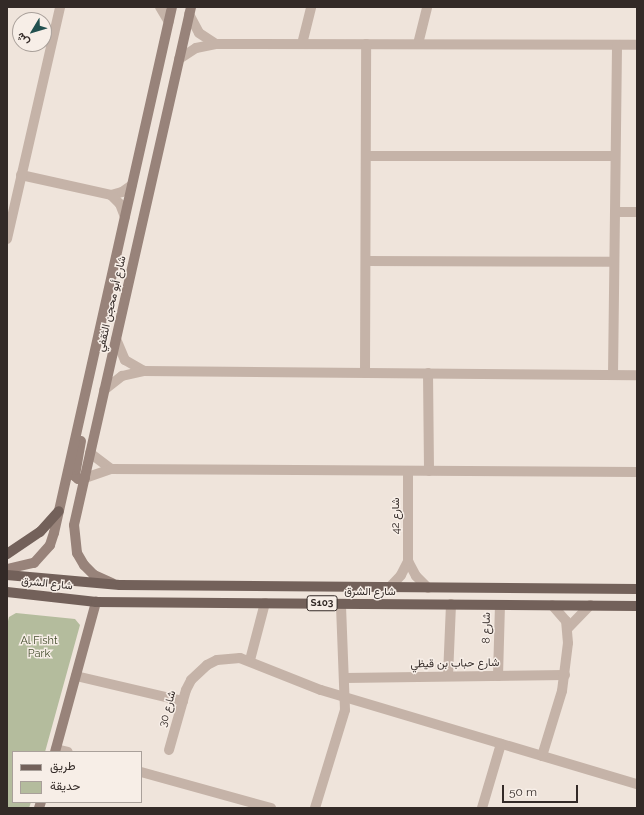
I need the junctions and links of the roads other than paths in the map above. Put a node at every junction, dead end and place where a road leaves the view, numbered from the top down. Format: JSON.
{"nodes":[{"id":1,"x":60,"y":7,"type":"edge"},
{"id":2,"x":160,"y":7,"type":"edge"},
{"id":3,"x":172,"y":7,"type":"edge"},
{"id":4,"x":310,"y":7,"type":"edge"},
{"id":5,"x":427,"y":7,"type":"edge"},
{"id":6,"x":190,"y":10,"type":"edge"},
{"id":7,"x":169,"y":22,"type":"junction"},
{"id":8,"x":216,"y":44,"type":"junction"},
{"id":9,"x":302,"y":44,"type":"junction"},
{"id":10,"x":366,"y":44,"type":"junction"},
{"id":11,"x":418,"y":44,"type":"junction"},
{"id":12,"x":617,"y":45,"type":"junction"},
{"id":13,"x":637,"y":45,"type":"edge"},
{"id":14,"x":179,"y":58,"type":"junction"},
{"id":15,"x":366,"y":156,"type":"junction"},
{"id":16,"x":616,"y":156,"type":"junction"},
{"id":17,"x":21,"y":175,"type":"junction"},
{"id":18,"x":132,"y":185,"type":"junction"},
{"id":19,"x":110,"y":195,"type":"junction"},
{"id":20,"x":615,"y":212,"type":"junction"},
{"id":21,"x":637,"y":212,"type":"edge"},
{"id":22,"x":125,"y":217,"type":"junction"},
{"id":23,"x":7,"y":239,"type":"edge"},
{"id":24,"x":366,"y":261,"type":"junction"},
{"id":25,"x":614,"y":262,"type":"junction"},
{"id":26,"x":116,"y":339,"type":"junction"},
{"id":27,"x":144,"y":372,"type":"junction"},
{"id":28,"x":365,"y":373,"type":"junction"},
{"id":29,"x":428,"y":373,"type":"junction"},
{"id":30,"x":613,"y":375,"type":"junction"},
{"id":31,"x":637,"y":375,"type":"edge"},
{"id":32,"x":104,"y":390,"type":"junction"},
{"id":33,"x":84,"y":401,"type":"junction"},
{"id":34,"x":90,"y":453,"type":"junction"},
{"id":35,"x":111,"y":469,"type":"junction"},
{"id":36,"x":408,"y":471,"type":"junction"},
{"id":37,"x":429,"y":471,"type":"junction"},
{"id":38,"x":637,"y":472,"type":"edge"},
{"id":39,"x":85,"y":478,"type":"junction"},
{"id":40,"x":59,"y":511,"type":"junction"},
{"id":41,"x":7,"y":554,"type":"edge"},
{"id":42,"x":408,"y":561,"type":"junction"},
{"id":43,"x":7,"y":570,"type":"edge"},
{"id":44,"x":7,"y":575,"type":"edge"},
{"id":45,"x":120,"y":585,"type":"junction"},
{"id":46,"x":322,"y":587,"type":"junction"},
{"id":47,"x":390,"y":587,"type":"junction"},
{"id":48,"x":428,"y":588,"type":"junction"},
{"id":49,"x":637,"y":589,"type":"edge"},
{"id":50,"x":7,"y":592,"type":"edge"},
{"id":51,"x":96,"y":602,"type":"junction"},
{"id":52,"x":268,"y":603,"type":"junction"},
{"id":53,"x":341,"y":604,"type":"junction"},
{"id":54,"x":451,"y":604,"type":"junction"},
{"id":55,"x":500,"y":605,"type":"junction"},
{"id":56,"x":552,"y":605,"type":"junction"},
{"id":57,"x":590,"y":606,"type":"junction"},
{"id":58,"x":637,"y":606,"type":"edge"},
{"id":59,"x":568,"y":628,"type":"junction"},
{"id":60,"x":250,"y":660,"type":"junction"},
{"id":61,"x":565,"y":675,"type":"junction"},
{"id":62,"x":76,"y":676,"type":"junction"},
{"id":63,"x":448,"y":676,"type":"junction"},
{"id":64,"x":498,"y":676,"type":"junction"},
{"id":65,"x":345,"y":678,"type":"junction"},
{"id":66,"x":346,"y":697,"type":"junction"},
{"id":67,"x":183,"y":701,"type":"junction"},
{"id":68,"x":501,"y":744,"type":"junction"},
{"id":69,"x":56,"y":750,"type":"edge"},
{"id":70,"x":169,"y":750,"type":"dead end"},
{"id":71,"x":542,"y":756,"type":"junction"},
{"id":72,"x":142,"y":772,"type":"edge"},
{"id":73,"x":637,"y":784,"type":"edge"},
{"id":74,"x":271,"y":808,"type":"edge"},
{"id":75,"x":315,"y":808,"type":"edge"},
{"id":76,"x":482,"y":808,"type":"edge"}],
"edges":[{"from":1,"to":17,"type":"street"},
{"from":2,"to":7,"type":"street"},
{"from":3,"to":7,"type":"street","name":"شارع أبو محجن الثقفي"},
{"from":4,"to":9,"type":"street"},
{"from":5,"to":11,"type":"street"},
{"from":6,"to":8,"type":"street"},
{"from":6,"to":14,"type":"street","name":"شارع أبو محجن الثقفي"},
{"from":7,"to":18,"type":"street","name":"شارع أبو محجن الثقفي"},
{"from":8,"to":9,"type":"street"},
{"from":8,"to":14,"type":"street"},
{"from":9,"to":10,"type":"street"},
{"from":10,"to":11,"type":"street"},
{"from":10,"to":15,"type":"street"},
{"from":11,"to":12,"type":"street"},
{"from":12,"to":13,"type":"street"},
{"from":12,"to":16,"type":"street"},
{"from":14,"to":26,"type":"street","name":"شارع أبو محجن الثقفي"},
{"from":15,"to":16,"type":"street"},
{"from":15,"to":24,"type":"street"},
{"from":16,"to":20,"type":"street"},
{"from":17,"to":19,"type":"street"},
{"from":17,"to":23,"type":"street"},
{"from":18,"to":19,"type":"street"},
{"from":18,"to":22,"type":"street","name":"شارع أبو محجن الثقفي"},
{"from":19,"to":22,"type":"street"},
{"from":20,"to":21,"type":"street"},
{"from":20,"to":25,"type":"street"},
{"from":22,"to":33,"type":"street","name":"شارع أبو محجن الثقفي"},
{"from":24,"to":25,"type":"street"},
{"from":24,"to":28,"type":"street"},
{"from":25,"to":30,"type":"street"},
{"from":26,"to":27,"type":"street"},
{"from":26,"to":32,"type":"street","name":"شارع أبو محجن الثقفي"},
{"from":27,"to":28,"type":"street"},
{"from":27,"to":32,"type":"street"},
{"from":28,"to":29,"type":"street"},
{"from":29,"to":30,"type":"street"},
{"from":29,"to":37,"type":"street"},
{"from":30,"to":31,"type":"street"},
{"from":32,"to":34,"type":"street","name":"شارع أبو محجن الثقفي"},
{"from":33,"to":39,"type":"street"},
{"from":33,"to":40,"type":"street","name":"شارع أبو محجن الثقفي"},
{"from":34,"to":35,"type":"street"},
{"from":34,"to":39,"type":"street","name":"شارع أبو محجن الثقفي"},
{"from":35,"to":36,"type":"street"},
{"from":35,"to":39,"type":"street"},
{"from":36,"to":37,"type":"street"},
{"from":36,"to":42,"type":"street","name":"شارع 42"},
{"from":37,"to":38,"type":"street"},
{"from":39,"to":45,"type":"street","name":"شارع أبو محجن الثقفي"},
{"from":40,"to":41,"type":"main road"},
{"from":40,"to":43,"type":"street","name":"شارع أبو محجن الثقفي"},
{"from":42,"to":47,"type":"street"},
{"from":42,"to":48,"type":"street"},
{"from":44,"to":45,"type":"main road","name":"شارع الشرق","number":"S103"},
{"from":45,"to":46,"type":"main road","name":"شارع الشرق","number":"S103"},
{"from":46,"to":47,"type":"main road","name":"شارع الشرق","number":"S103"},
{"from":46,"to":52,"type":"main road"},
{"from":47,"to":48,"type":"main road","name":"شارع الشرق","number":"S103"},
{"from":48,"to":49,"type":"main road","name":"شارع الشرق","number":"S103"},
{"from":50,"to":51,"type":"main road","name":"شارع الشرق","number":"S103"},
{"from":51,"to":52,"type":"main road","name":"شارع الشرق","number":"S103"},
{"from":51,"to":62,"type":"street"},
{"from":52,"to":53,"type":"main road","name":"شارع الشرق","number":"S103"},
{"from":52,"to":60,"type":"street"},
{"from":53,"to":54,"type":"main road","name":"شارع الشرق","number":"S103"},
{"from":53,"to":65,"type":"street"},
{"from":54,"to":55,"type":"main road","name":"شارع الشرق","number":"S103"},
{"from":54,"to":63,"type":"street"},
{"from":55,"to":56,"type":"main road","name":"شارع الشرق","number":"S103"},
{"from":55,"to":64,"type":"street","name":"شارع 8"},
{"from":56,"to":57,"type":"main road","name":"شارع الشرق","number":"S103"},
{"from":56,"to":59,"type":"street"},
{"from":57,"to":58,"type":"main road","name":"شارع الشرق","number":"S103"},
{"from":57,"to":59,"type":"street"},
{"from":59,"to":61,"type":"street"},
{"from":60,"to":66,"type":"street"},
{"from":60,"to":67,"type":"street","name":"شارع 30"},
{"from":61,"to":64,"type":"street","name":"شارع حباب بن قيظي"},
{"from":61,"to":71,"type":"street"},
{"from":62,"to":67,"type":"street"},
{"from":62,"to":69,"type":"street"},
{"from":63,"to":64,"type":"street","name":"شارع حباب بن قيظي"},
{"from":63,"to":65,"type":"street","name":"شارع حباب بن قيظي"},
{"from":65,"to":66,"type":"street"},
{"from":66,"to":68,"type":"street"},
{"from":66,"to":75,"type":"street"},
{"from":67,"to":70,"type":"street","name":"شارع 30"},
{"from":68,"to":71,"type":"street"},
{"from":68,"to":76,"type":"street"},
{"from":71,"to":73,"type":"street"},
{"from":72,"to":74,"type":"street"}]}
